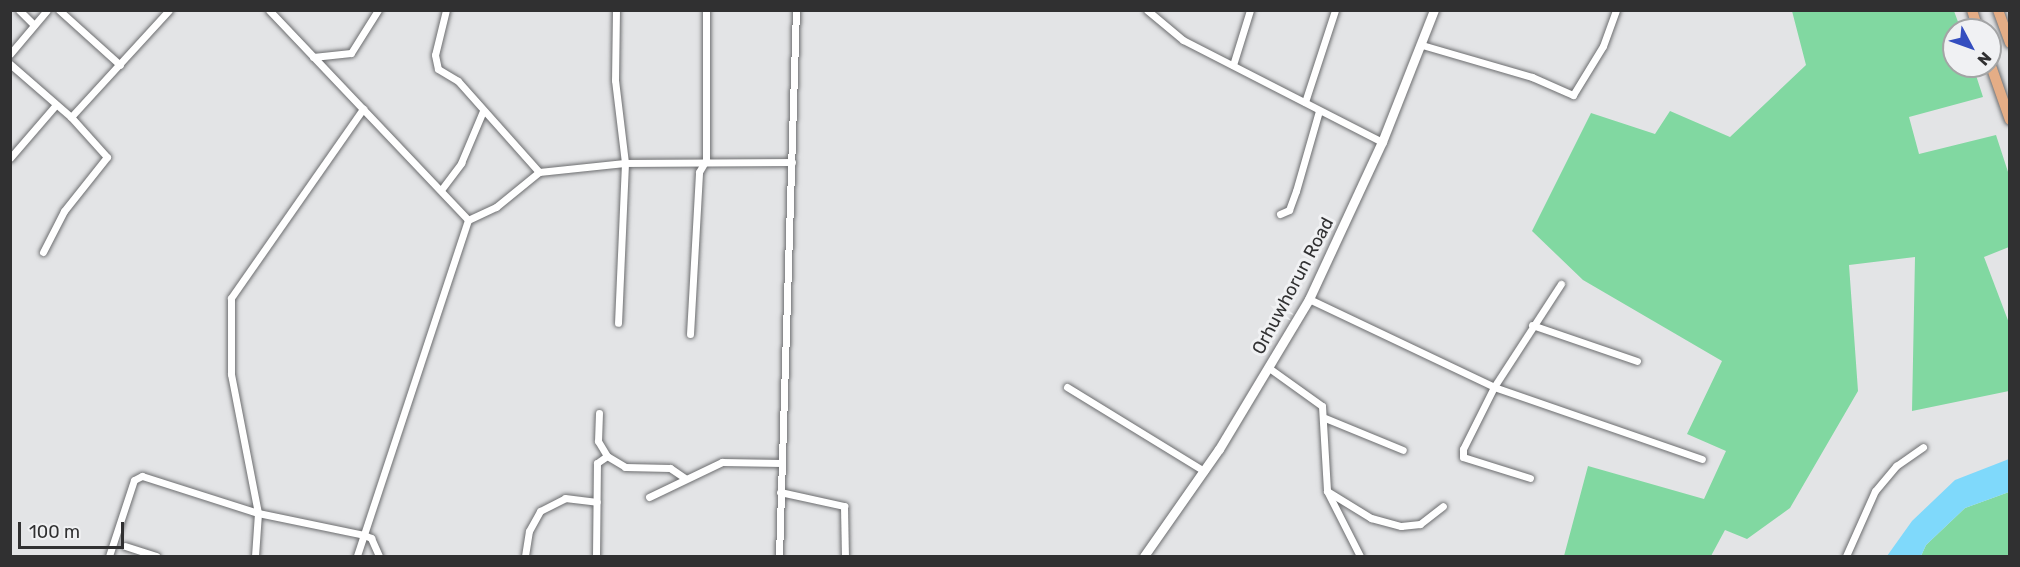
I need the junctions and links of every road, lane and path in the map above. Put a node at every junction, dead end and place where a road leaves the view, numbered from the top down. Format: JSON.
{"nodes":[{"id":1,"x":19,"y":10,"type":"edge"},
{"id":2,"x":47,"y":10,"type":"edge"},
{"id":3,"x":59,"y":10,"type":"edge"},
{"id":4,"x":268,"y":10,"type":"edge"},
{"id":5,"x":378,"y":10,"type":"edge"},
{"id":6,"x":446,"y":10,"type":"edge"},
{"id":7,"x":616,"y":10,"type":"edge"},
{"id":8,"x":706,"y":10,"type":"edge"},
{"id":9,"x":796,"y":10,"type":"edge"},
{"id":10,"x":1147,"y":10,"type":"edge"},
{"id":11,"x":1250,"y":10,"type":"edge"},
{"id":12,"x":1335,"y":10,"type":"edge"},
{"id":13,"x":1434,"y":10,"type":"edge"},
{"id":14,"x":1616,"y":10,"type":"edge"},
{"id":15,"x":1998,"y":10,"type":"edge"},
{"id":16,"x":169,"y":11,"type":"edge"},
{"id":17,"x":34,"y":25,"type":"junction"},
{"id":18,"x":2010,"y":44,"type":"edge"},
{"id":19,"x":1422,"y":45,"type":"junction"},
{"id":20,"x":10,"y":54,"type":"edge"},
{"id":21,"x":313,"y":57,"type":"junction"},
{"id":22,"x":10,"y":64,"type":"edge"},
{"id":23,"x":120,"y":65,"type":"junction"},
{"id":24,"x":1233,"y":65,"type":"junction"},
{"id":25,"x":1995,"y":78,"type":"edge"},
{"id":26,"x":1305,"y":102,"type":"junction"},
{"id":27,"x":54,"y":107,"type":"junction"},
{"id":28,"x":363,"y":109,"type":"junction"},
{"id":29,"x":483,"y":111,"type":"junction"},
{"id":30,"x":1319,"y":111,"type":"junction"},
{"id":31,"x":71,"y":117,"type":"junction"},
{"id":32,"x":2010,"y":120,"type":"edge"},
{"id":33,"x":1382,"y":142,"type":"junction"},
{"id":34,"x":10,"y":158,"type":"edge"},
{"id":35,"x":706,"y":160,"type":"junction"},
{"id":36,"x":792,"y":162,"type":"junction"},
{"id":37,"x":625,"y":163,"type":"junction"},
{"id":38,"x":539,"y":172,"type":"junction"},
{"id":39,"x":441,"y":190,"type":"junction"},
{"id":40,"x":1280,"y":214,"type":"dead end"},
{"id":41,"x":468,"y":220,"type":"junction"},
{"id":42,"x":42,"y":252,"type":"dead end"},
{"id":43,"x":1561,"y":284,"type":"dead end"},
{"id":44,"x":1309,"y":299,"type":"junction"},
{"id":45,"x":618,"y":322,"type":"dead end"},
{"id":46,"x":1532,"y":326,"type":"junction"},
{"id":47,"x":690,"y":334,"type":"dead end"},
{"id":48,"x":1637,"y":361,"type":"dead end"},
{"id":49,"x":1269,"y":368,"type":"junction"},
{"id":50,"x":1067,"y":387,"type":"dead end"},
{"id":51,"x":1494,"y":387,"type":"junction"},
{"id":52,"x":599,"y":413,"type":"dead end"},
{"id":53,"x":1325,"y":418,"type":"junction"},
{"id":54,"x":1923,"y":447,"type":"dead end"},
{"id":55,"x":1402,"y":450,"type":"dead end"},
{"id":56,"x":607,"y":456,"type":"junction"},
{"id":57,"x":1702,"y":459,"type":"dead end"},
{"id":58,"x":782,"y":463,"type":"junction"},
{"id":59,"x":1204,"y":471,"type":"junction"},
{"id":60,"x":685,"y":478,"type":"junction"},
{"id":61,"x":1530,"y":478,"type":"dead end"},
{"id":62,"x":1327,"y":491,"type":"junction"},
{"id":63,"x":780,"y":492,"type":"junction"},
{"id":64,"x":649,"y":497,"type":"dead end"},
{"id":65,"x":597,"y":502,"type":"junction"},
{"id":66,"x":1443,"y":506,"type":"dead end"},
{"id":67,"x":258,"y":513,"type":"junction"},
{"id":68,"x":364,"y":535,"type":"junction"},
{"id":69,"x":125,"y":546,"type":"dead end"},
{"id":70,"x":109,"y":556,"type":"edge"},
{"id":71,"x":156,"y":556,"type":"edge"},
{"id":72,"x":255,"y":556,"type":"edge"},
{"id":73,"x":357,"y":556,"type":"edge"},
{"id":74,"x":379,"y":556,"type":"edge"},
{"id":75,"x":525,"y":556,"type":"edge"},
{"id":76,"x":596,"y":556,"type":"edge"},
{"id":77,"x":778,"y":556,"type":"edge"},
{"id":78,"x":845,"y":556,"type":"edge"},
{"id":79,"x":1144,"y":556,"type":"edge"},
{"id":80,"x":1360,"y":556,"type":"edge"},
{"id":81,"x":1846,"y":556,"type":"edge"}],
"edges":[{"from":1,"to":17,"type":"street"},
{"from":2,"to":17,"type":"street"},
{"from":3,"to":23,"type":"street"},
{"from":4,"to":21,"type":"street"},
{"from":5,"to":21,"type":"street"},
{"from":6,"to":29,"type":"street"},
{"from":7,"to":37,"type":"street"},
{"from":8,"to":35,"type":"street"},
{"from":9,"to":36,"type":"street"},
{"from":10,"to":24,"type":"street"},
{"from":11,"to":24,"type":"street"},
{"from":12,"to":26,"type":"street"},
{"from":13,"to":19,"type":"street","name":"Orhuwhorun Road"},
{"from":14,"to":19,"type":"street"},
{"from":15,"to":18,"type":"main road"},
{"from":16,"to":23,"type":"street"},
{"from":17,"to":20,"type":"street"},
{"from":19,"to":33,"type":"street","name":"Orhuwhorun Road"},
{"from":21,"to":28,"type":"street"},
{"from":22,"to":27,"type":"street"},
{"from":23,"to":31,"type":"street"},
{"from":24,"to":26,"type":"street"},
{"from":25,"to":32,"type":"main road"},
{"from":26,"to":30,"type":"street"},
{"from":27,"to":31,"type":"street"},
{"from":27,"to":34,"type":"street"},
{"from":28,"to":39,"type":"street"},
{"from":28,"to":67,"type":"street"},
{"from":29,"to":38,"type":"street"},
{"from":29,"to":39,"type":"street"},
{"from":30,"to":33,"type":"street"},
{"from":30,"to":40,"type":"street"},
{"from":31,"to":42,"type":"street"},
{"from":33,"to":44,"type":"street","name":"Orhuwhorun Road"},
{"from":35,"to":36,"type":"street"},
{"from":35,"to":37,"type":"street"},
{"from":35,"to":47,"type":"street"},
{"from":36,"to":58,"type":"street"},
{"from":37,"to":38,"type":"street"},
{"from":37,"to":45,"type":"street"},
{"from":38,"to":41,"type":"street"},
{"from":39,"to":41,"type":"street"},
{"from":41,"to":68,"type":"street"},
{"from":43,"to":46,"type":"street"},
{"from":44,"to":49,"type":"street","name":"Orhuwhorun Road"},
{"from":44,"to":51,"type":"street"},
{"from":46,"to":48,"type":"street"},
{"from":46,"to":51,"type":"street"},
{"from":49,"to":53,"type":"street"},
{"from":49,"to":59,"type":"street","name":"Orhuwhorun Road"},
{"from":50,"to":59,"type":"street"},
{"from":51,"to":57,"type":"street"},
{"from":51,"to":61,"type":"street"},
{"from":52,"to":56,"type":"street"},
{"from":53,"to":55,"type":"street"},
{"from":53,"to":62,"type":"street"},
{"from":54,"to":81,"type":"street"},
{"from":56,"to":60,"type":"street"},
{"from":56,"to":65,"type":"street"},
{"from":58,"to":60,"type":"street"},
{"from":58,"to":63,"type":"street"},
{"from":59,"to":79,"type":"street","name":"Orhuwhorun Road"},
{"from":60,"to":64,"type":"street"},
{"from":62,"to":66,"type":"street"},
{"from":62,"to":80,"type":"street"},
{"from":63,"to":77,"type":"street"},
{"from":63,"to":78,"type":"street"},
{"from":65,"to":75,"type":"street"},
{"from":65,"to":76,"type":"street"},
{"from":67,"to":68,"type":"street"},
{"from":67,"to":70,"type":"street"},
{"from":67,"to":72,"type":"street"},
{"from":68,"to":73,"type":"street"},
{"from":68,"to":74,"type":"street"},
{"from":69,"to":71,"type":"street"}]}
